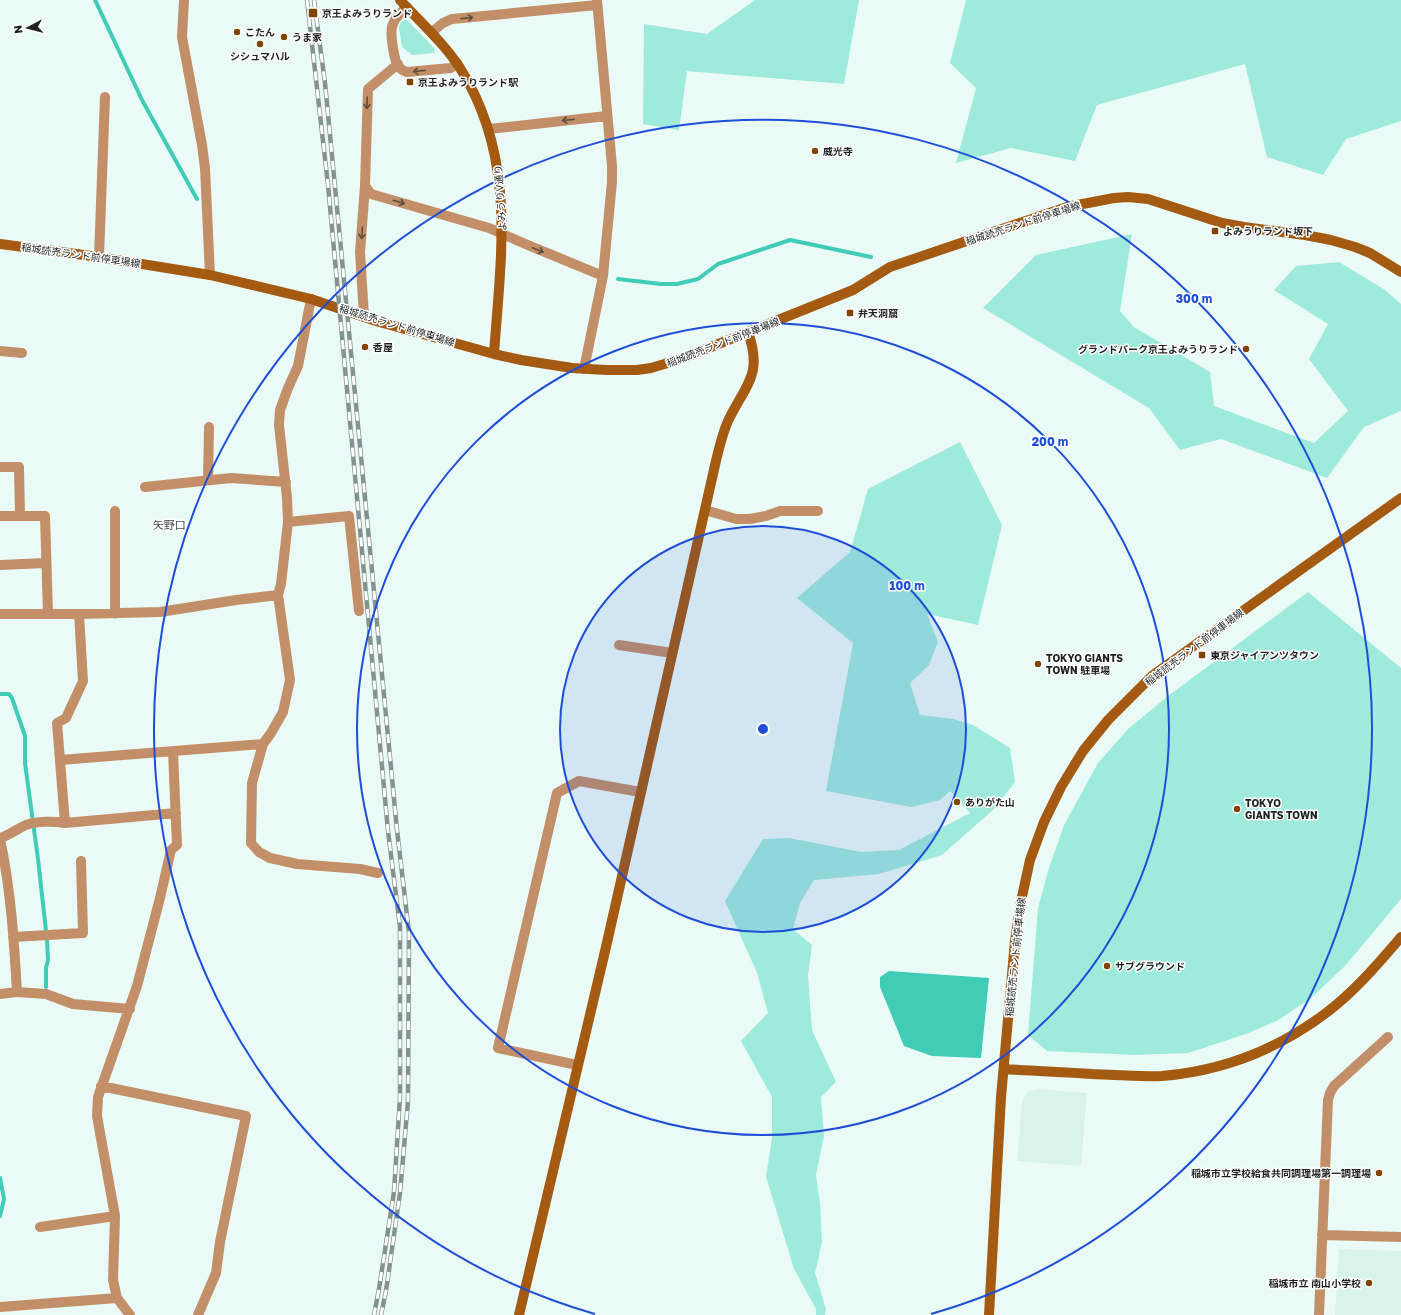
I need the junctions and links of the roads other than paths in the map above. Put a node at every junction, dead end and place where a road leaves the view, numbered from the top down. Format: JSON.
{"nodes":[{"id":1,"x":184,"y":0,"type":"edge"},
{"id":2,"x":597,"y":3,"type":"edge"},
{"id":3,"x":404,"y":4,"type":"edge"},
{"id":4,"x":432,"y":32,"type":"junction"},
{"id":5,"x":398,"y":64,"type":"junction"},
{"id":6,"x":457,"y":64,"type":"junction"},
{"id":7,"x":105,"y":97,"type":"dead end"},
{"id":8,"x":607,"y":116,"type":"junction"},
{"id":9,"x":489,"y":129,"type":"junction"},
{"id":10,"x":365,"y":186,"type":"junction"},
{"id":11,"x":503,"y":234,"type":"junction"},
{"id":12,"x":0,"y":244,"type":"edge"},
{"id":13,"x":99,"y":257,"type":"junction"},
{"id":14,"x":1401,"y":272,"type":"edge"},
{"id":15,"x":210,"y":275,"type":"junction"},
{"id":16,"x":603,"y":276,"type":"junction"},
{"id":17,"x":311,"y":298,"type":"junction"},
{"id":18,"x":364,"y":316,"type":"junction"},
{"id":19,"x":748,"y":332,"type":"junction"},
{"id":20,"x":0,"y":351,"type":"edge"},
{"id":21,"x":22,"y":353,"type":"dead end"},
{"id":22,"x":494,"y":354,"type":"junction"},
{"id":23,"x":584,"y":369,"type":"junction"},
{"id":24,"x":209,"y":427,"type":"dead end"},
{"id":25,"x":0,"y":467,"type":"edge"},
{"id":26,"x":208,"y":480,"type":"junction"},
{"id":27,"x":286,"y":482,"type":"junction"},
{"id":28,"x":145,"y":487,"type":"dead end"},
{"id":29,"x":1401,"y":498,"type":"edge"},
{"id":30,"x":705,"y":510,"type":"junction"},
{"id":31,"x":115,"y":511,"type":"dead end"},
{"id":32,"x":818,"y":511,"type":"dead end"},
{"id":33,"x":0,"y":516,"type":"edge"},
{"id":34,"x":20,"y":516,"type":"junction"},
{"id":35,"x":288,"y":522,"type":"junction"},
{"id":36,"x":46,"y":563,"type":"junction"},
{"id":37,"x":0,"y":565,"type":"edge"},
{"id":38,"x":278,"y":596,"type":"junction"},
{"id":39,"x":359,"y":611,"type":"dead end"},
{"id":40,"x":0,"y":614,"type":"edge"},
{"id":41,"x":48,"y":614,"type":"junction"},
{"id":42,"x":79,"y":614,"type":"junction"},
{"id":43,"x":115,"y":614,"type":"junction"},
{"id":44,"x":619,"y":645,"type":"dead end"},
{"id":45,"x":672,"y":653,"type":"junction"},
{"id":46,"x":263,"y":744,"type":"junction"},
{"id":47,"x":172,"y":752,"type":"junction"},
{"id":48,"x":60,"y":760,"type":"junction"},
{"id":49,"x":640,"y":792,"type":"junction"},
{"id":50,"x":176,"y":813,"type":"junction"},
{"id":51,"x":65,"y":823,"type":"junction"},
{"id":52,"x":0,"y":838,"type":"edge"},
{"id":53,"x":81,"y":861,"type":"dead end"},
{"id":54,"x":378,"y":873,"type":"dead end"},
{"id":55,"x":5,"y":901,"type":"edge"},
{"id":56,"x":13,"y":937,"type":"junction"},
{"id":57,"x":1401,"y":937,"type":"edge"},
{"id":58,"x":17,"y":992,"type":"junction"},
{"id":59,"x":0,"y":994,"type":"edge"},
{"id":60,"x":130,"y":1009,"type":"junction"},
{"id":61,"x":1388,"y":1037,"type":"dead end"},
{"id":62,"x":577,"y":1065,"type":"junction"},
{"id":63,"x":1004,"y":1069,"type":"junction"},
{"id":64,"x":101,"y":1086,"type":"junction"},
{"id":65,"x":115,"y":1216,"type":"junction"},
{"id":66,"x":40,"y":1227,"type":"dead end"},
{"id":67,"x":1322,"y":1234,"type":"junction"},
{"id":68,"x":1401,"y":1237,"type":"edge"},
{"id":69,"x":116,"y":1298,"type":"junction"},
{"id":70,"x":0,"y":1307,"type":"edge"},
{"id":71,"x":130,"y":1315,"type":"edge"},
{"id":72,"x":198,"y":1315,"type":"edge"},
{"id":73,"x":519,"y":1315,"type":"edge"},
{"id":74,"x":989,"y":1315,"type":"edge"},
{"id":75,"x":1319,"y":1315,"type":"edge"}],
"edges":[{"from":1,"to":15,"type":"street"},
{"from":4,"to":2,"type":"street","one_way":true},
{"from":2,"to":8,"type":"street"},
{"from":3,"to":4,"type":"main road","name":"よみうりV通り"},
{"from":3,"to":5,"type":"street"},
{"from":4,"to":6,"type":"main road","name":"よみうりV通り"},
{"from":6,"to":5,"type":"street","one_way":true},
{"from":5,"to":10,"type":"street","one_way":true},
{"from":6,"to":9,"type":"main road","name":"よみうりV通り"},
{"from":7,"to":13,"type":"street"},
{"from":8,"to":9,"type":"street","one_way":true},
{"from":8,"to":16,"type":"street"},
{"from":9,"to":11,"type":"main road","name":"よみうりV通り"},
{"from":10,"to":11,"type":"street","one_way":true},
{"from":10,"to":18,"type":"street","one_way":true},
{"from":11,"to":16,"type":"street","one_way":true},
{"from":11,"to":22,"type":"main road","name":"よみうりV通り"},
{"from":12,"to":13,"type":"main road","name":"稲城読売ランド前停車場線"},
{"from":13,"to":15,"type":"main road","name":"稲城読売ランド前停車場線"},
{"from":14,"to":19,"type":"main road","name":"稲城読売ランド前停車場線"},
{"from":15,"to":17,"type":"main road","name":"稲城読売ランド前停車場線"},
{"from":16,"to":23,"type":"street"},
{"from":17,"to":18,"type":"main road","name":"稲城読売ランド前停車場線"},
{"from":17,"to":27,"type":"street"},
{"from":18,"to":22,"type":"main road","name":"稲城読売ランド前停車場線"},
{"from":19,"to":23,"type":"main road","name":"稲城読売ランド前停車場線"},
{"from":19,"to":30,"type":"main road"},
{"from":20,"to":21,"type":"street"},
{"from":22,"to":23,"type":"main road","name":"稲城読売ランド前停車場線"},
{"from":24,"to":26,"type":"street"},
{"from":25,"to":34,"type":"street"},
{"from":26,"to":27,"type":"street"},
{"from":26,"to":28,"type":"street"},
{"from":27,"to":35,"type":"street"},
{"from":29,"to":63,"type":"main road","name":"稲城読売ランド前停車場線"},
{"from":30,"to":32,"type":"street"},
{"from":30,"to":45,"type":"main road"},
{"from":31,"to":43,"type":"street"},
{"from":33,"to":34,"type":"street"},
{"from":34,"to":36,"type":"street"},
{"from":35,"to":38,"type":"street"},
{"from":35,"to":39,"type":"street"},
{"from":36,"to":37,"type":"street"},
{"from":36,"to":41,"type":"street"},
{"from":38,"to":43,"type":"street"},
{"from":38,"to":46,"type":"street"},
{"from":40,"to":41,"type":"street"},
{"from":41,"to":42,"type":"street"},
{"from":42,"to":43,"type":"street"},
{"from":42,"to":48,"type":"street"},
{"from":44,"to":45,"type":"street"},
{"from":45,"to":49,"type":"main road"},
{"from":46,"to":47,"type":"street"},
{"from":46,"to":54,"type":"street"},
{"from":47,"to":48,"type":"street"},
{"from":47,"to":50,"type":"street"},
{"from":48,"to":51,"type":"street"},
{"from":49,"to":62,"type":"main road"},
{"from":49,"to":62,"type":"street"},
{"from":50,"to":51,"type":"street"},
{"from":50,"to":60,"type":"street"},
{"from":51,"to":52,"type":"street"},
{"from":52,"to":55,"type":"street"},
{"from":53,"to":56,"type":"street"},
{"from":55,"to":56,"type":"street"},
{"from":56,"to":58,"type":"street"},
{"from":57,"to":63,"type":"main road"},
{"from":58,"to":59,"type":"street"},
{"from":58,"to":60,"type":"street"},
{"from":60,"to":64,"type":"street"},
{"from":61,"to":67,"type":"street"},
{"from":62,"to":73,"type":"main road"},
{"from":63,"to":74,"type":"main road","name":"稲城読売ランド前停車場線"},
{"from":64,"to":65,"type":"street"},
{"from":64,"to":72,"type":"street"},
{"from":65,"to":66,"type":"street"},
{"from":65,"to":69,"type":"street"},
{"from":67,"to":68,"type":"street"},
{"from":67,"to":75,"type":"street"},
{"from":69,"to":70,"type":"street"},
{"from":69,"to":71,"type":"street"}]}
